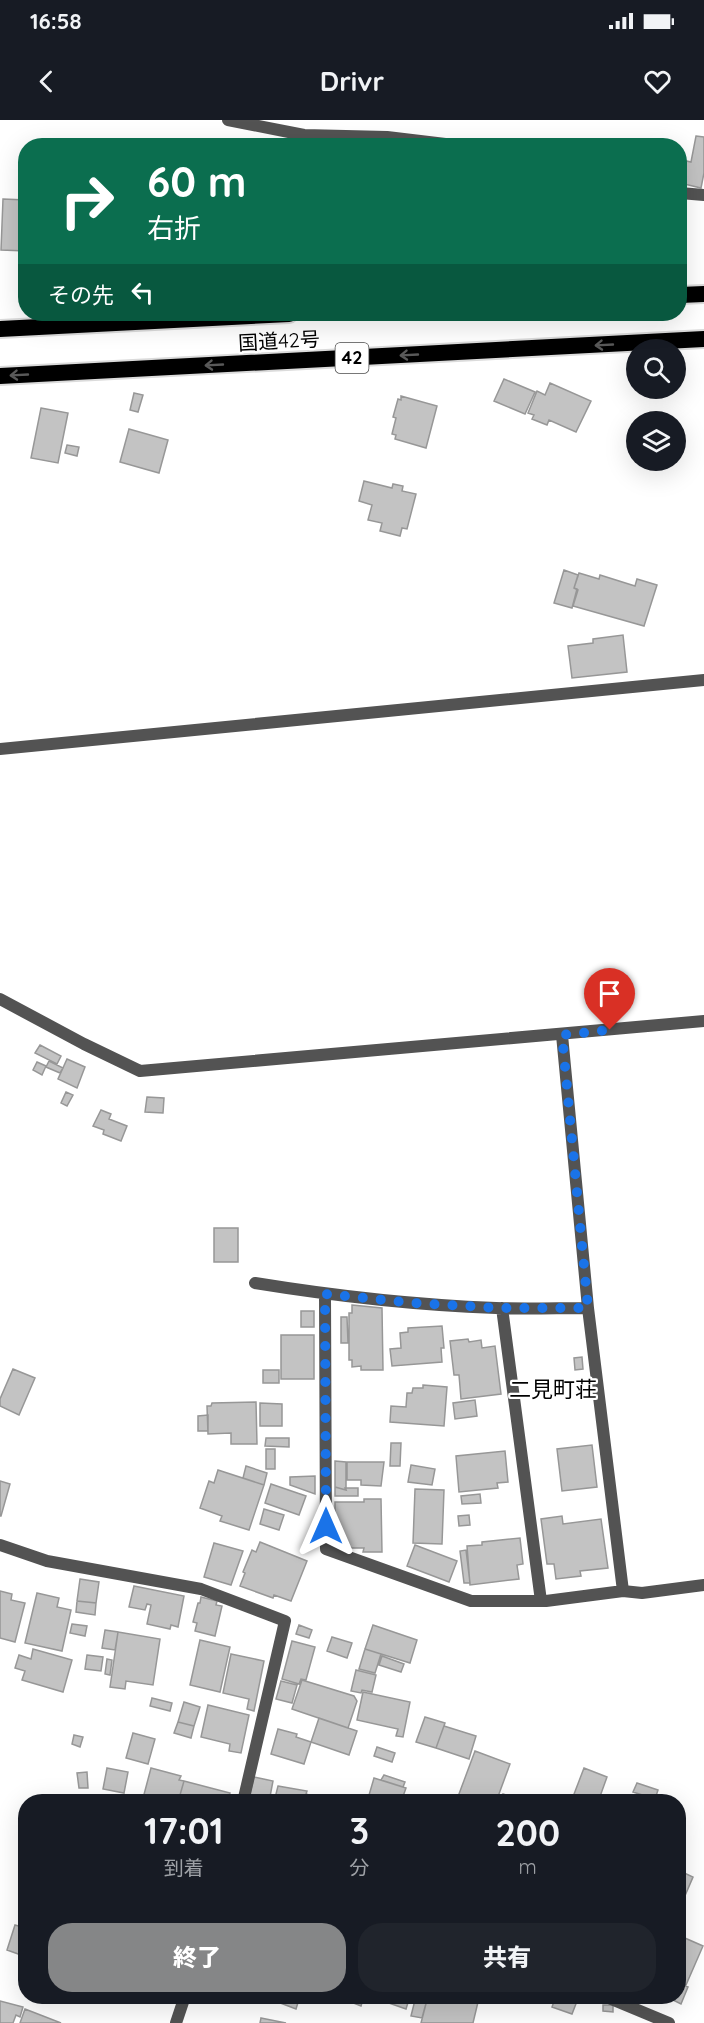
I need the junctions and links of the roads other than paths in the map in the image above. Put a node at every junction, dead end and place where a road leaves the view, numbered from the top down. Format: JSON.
{"nodes":[{"id":1,"x":228,"y":120,"type":"edge"},
{"id":2,"x":395,"y":138,"type":"edge"},
{"id":3,"x":687,"y":194,"type":"edge"},
{"id":4,"x":704,"y":195,"type":"edge"},
{"id":5,"x":704,"y":294,"type":"edge"},
{"id":6,"x":687,"y":295,"type":"edge"},
{"id":7,"x":154,"y":321,"type":"edge"},
{"id":8,"x":0,"y":329,"type":"edge"},
{"id":9,"x":704,"y":339,"type":"edge"},
{"id":10,"x":0,"y":376,"type":"edge"},
{"id":11,"x":704,"y":680,"type":"edge"},
{"id":12,"x":0,"y":749,"type":"edge"},
{"id":13,"x":0,"y":999,"type":"edge"},
{"id":14,"x":704,"y":1021,"type":"edge"},
{"id":15,"x":562,"y":1035,"type":"junction"},
{"id":16,"x":255,"y":1283,"type":"dead end"},
{"id":17,"x":325,"y":1294,"type":"junction"},
{"id":18,"x":502,"y":1308,"type":"junction"},
{"id":19,"x":588,"y":1308,"type":"junction"},
{"id":20,"x":0,"y":1545,"type":"edge"},
{"id":21,"x":704,"y":1586,"type":"edge"},
{"id":22,"x":623,"y":1591,"type":"junction"},
{"id":23,"x":541,"y":1601,"type":"junction"},
{"id":24,"x":245,"y":1794,"type":"edge"},
{"id":25,"x":183,"y":2004,"type":"edge"},
{"id":26,"x":623,"y":2004,"type":"edge"},
{"id":27,"x":177,"y":2023,"type":"edge"},
{"id":28,"x":669,"y":2023,"type":"edge"}],
"edges":[{"from":1,"to":2,"type":"street"},
{"from":3,"to":4,"type":"street"},
{"from":5,"to":6,"type":"highway"},
{"from":7,"to":8,"type":"highway","name":"国道42号"},
{"from":9,"to":10,"type":"highway","name":"国道42号","number":"42","one_way":true},
{"from":11,"to":12,"type":"street"},
{"from":13,"to":15,"type":"street"},
{"from":14,"to":15,"type":"street"},
{"from":15,"to":19,"type":"street"},
{"from":16,"to":17,"type":"street"},
{"from":17,"to":18,"type":"street"},
{"from":17,"to":23,"type":"street"},
{"from":18,"to":19,"type":"street"},
{"from":18,"to":23,"type":"street"},
{"from":19,"to":22,"type":"street"},
{"from":20,"to":24,"type":"street"},
{"from":21,"to":22,"type":"street"},
{"from":22,"to":23,"type":"street"},
{"from":25,"to":27,"type":"street"},
{"from":26,"to":28,"type":"street"}]}
